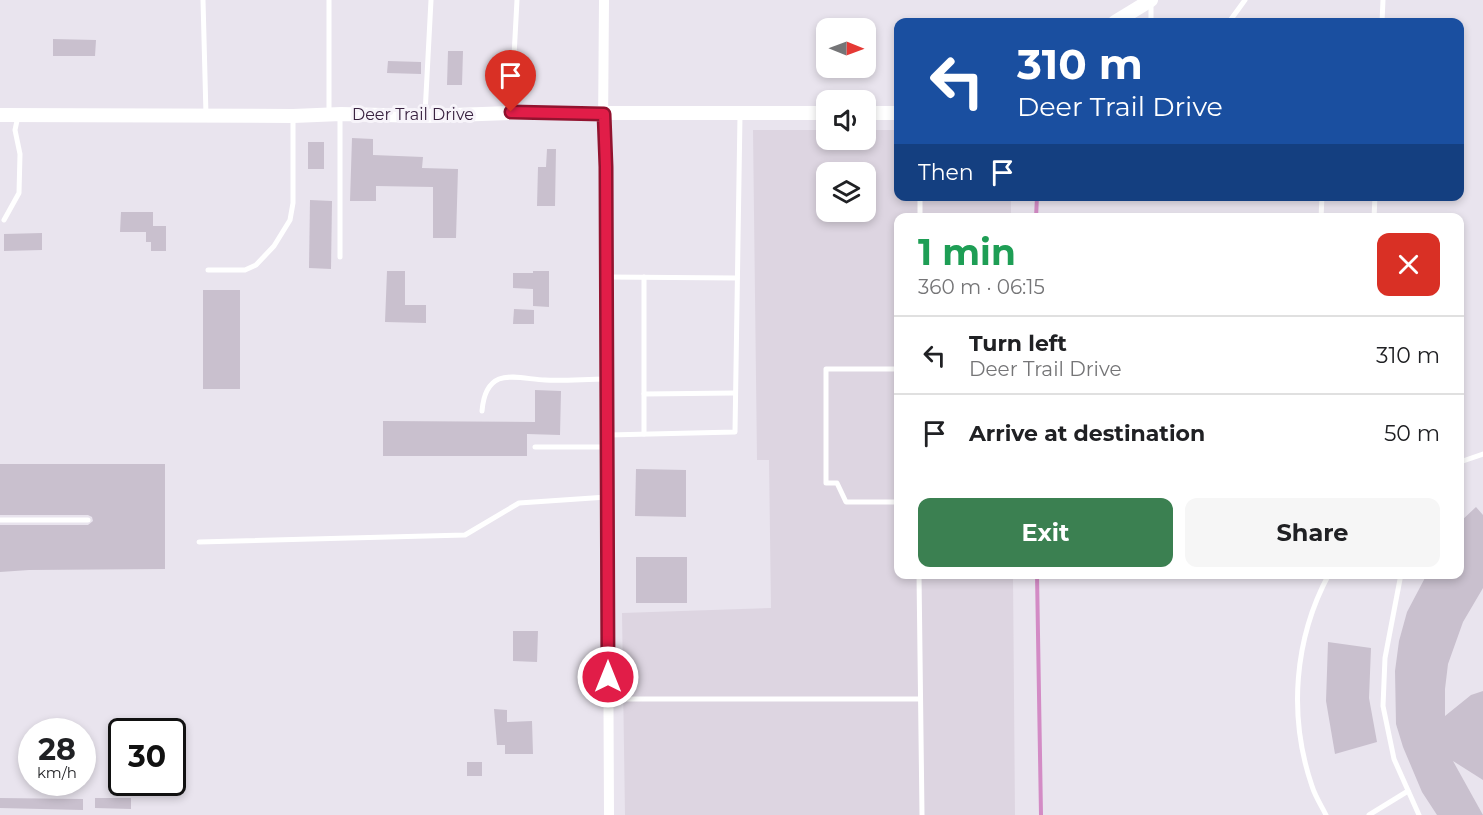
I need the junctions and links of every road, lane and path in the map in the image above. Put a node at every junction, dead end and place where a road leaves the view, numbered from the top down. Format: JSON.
{"nodes":[{"id":1,"x":203,"y":0,"type":"edge"},
{"id":2,"x":330,"y":0,"type":"edge"},
{"id":3,"x":431,"y":0,"type":"edge"},
{"id":4,"x":517,"y":0,"type":"edge"},
{"id":5,"x":604,"y":0,"type":"edge"},
{"id":6,"x":1151,"y":0,"type":"edge"},
{"id":7,"x":1245,"y":0,"type":"edge"},
{"id":8,"x":1383,"y":0,"type":"edge"},
{"id":9,"x":1122,"y":18,"type":"edge"},
{"id":10,"x":1151,"y":18,"type":"edge"},
{"id":11,"x":1232,"y":18,"type":"edge"},
{"id":12,"x":1382,"y":18,"type":"edge"},
{"id":13,"x":511,"y":112,"type":"junction"},
{"id":14,"x":816,"y":113,"type":"edge"},
{"id":15,"x":876,"y":113,"type":"edge"},
{"id":16,"x":894,"y":113,"type":"edge"},
{"id":17,"x":206,"y":114,"type":"junction"},
{"id":18,"x":335,"y":114,"type":"junction"},
{"id":19,"x":604,"y":114,"type":"junction"},
{"id":20,"x":740,"y":114,"type":"junction"},
{"id":21,"x":0,"y":115,"type":"edge"},
{"id":22,"x":18,"y":115,"type":"junction"},
{"id":23,"x":293,"y":116,"type":"junction"},
{"id":24,"x":425,"y":116,"type":"junction"},
{"id":25,"x":4,"y":220,"type":"dead end"},
{"id":26,"x":340,"y":257,"type":"dead end"},
{"id":27,"x":208,"y":270,"type":"dead end"},
{"id":28,"x":605,"y":277,"type":"junction"},
{"id":29,"x":644,"y":277,"type":"junction"},
{"id":30,"x":737,"y":278,"type":"junction"},
{"id":31,"x":894,"y":369,"type":"edge"},
{"id":32,"x":606,"y":379,"type":"junction"},
{"id":33,"x":735,"y":393,"type":"junction"},
{"id":34,"x":644,"y":394,"type":"junction"},
{"id":35,"x":482,"y":411,"type":"dead end"},
{"id":36,"x":644,"y":434,"type":"junction"},
{"id":37,"x":606,"y":435,"type":"junction"},
{"id":38,"x":535,"y":447,"type":"dead end"},
{"id":39,"x":606,"y":447,"type":"junction"},
{"id":40,"x":1483,"y":453,"type":"edge"},
{"id":41,"x":1464,"y":460,"type":"edge"},
{"id":42,"x":607,"y":497,"type":"junction"},
{"id":43,"x":894,"y":502,"type":"edge"},
{"id":44,"x":0,"y":520,"type":"edge"},
{"id":45,"x":88,"y":520,"type":"dead end"},
{"id":46,"x":199,"y":542,"type":"dead end"},
{"id":47,"x":919,"y":579,"type":"edge"},
{"id":48,"x":1326,"y":579,"type":"edge"},
{"id":49,"x":1400,"y":579,"type":"edge"},
{"id":50,"x":608,"y":699,"type":"junction"},
{"id":51,"x":920,"y":699,"type":"junction"},
{"id":52,"x":1408,"y":791,"type":"junction"},
{"id":53,"x":609,"y":815,"type":"edge"},
{"id":54,"x":922,"y":815,"type":"edge"},
{"id":55,"x":1326,"y":815,"type":"edge"},
{"id":56,"x":1370,"y":815,"type":"edge"},
{"id":57,"x":1419,"y":815,"type":"edge"}],
"edges":[{"from":1,"to":17,"type":"lane"},
{"from":2,"to":18,"type":"lane"},
{"from":3,"to":24,"type":"lane"},
{"from":4,"to":13,"type":"lane"},
{"from":5,"to":19,"type":"street"},
{"from":6,"to":9,"type":"street"},
{"from":6,"to":10,"type":"lane"},
{"from":7,"to":11,"type":"lane"},
{"from":8,"to":12,"type":"lane"},
{"from":13,"to":19,"type":"street","name":"Deer Trail Drive"},
{"from":13,"to":24,"type":"street","name":"Deer Trail Drive"},
{"from":14,"to":20,"type":"street","name":"Deer Trail Drive"},
{"from":15,"to":16,"type":"street"},
{"from":17,"to":22,"type":"street","name":"Deer Trail Drive"},
{"from":17,"to":23,"type":"street","name":"Deer Trail Drive"},
{"from":18,"to":23,"type":"street","name":"Deer Trail Drive"},
{"from":18,"to":24,"type":"street","name":"Deer Trail Drive"},
{"from":18,"to":26,"type":"lane"},
{"from":19,"to":20,"type":"street","name":"Deer Trail Drive"},
{"from":19,"to":28,"type":"street"},
{"from":20,"to":30,"type":"lane"},
{"from":21,"to":22,"type":"street","name":"Deer Trail Drive"},
{"from":22,"to":25,"type":"lane"},
{"from":23,"to":27,"type":"lane"},
{"from":28,"to":29,"type":"lane"},
{"from":28,"to":32,"type":"street"},
{"from":29,"to":30,"type":"lane"},
{"from":29,"to":34,"type":"lane"},
{"from":30,"to":33,"type":"lane"},
{"from":31,"to":43,"type":"lane"},
{"from":32,"to":35,"type":"lane"},
{"from":32,"to":37,"type":"street"},
{"from":33,"to":34,"type":"lane"},
{"from":33,"to":36,"type":"lane"},
{"from":34,"to":36,"type":"lane"},
{"from":36,"to":37,"type":"lane"},
{"from":37,"to":39,"type":"street"},
{"from":38,"to":39,"type":"lane"},
{"from":39,"to":42,"type":"street"},
{"from":40,"to":41,"type":"lane"},
{"from":42,"to":46,"type":"lane"},
{"from":42,"to":50,"type":"street"},
{"from":44,"to":45,"type":"lane"},
{"from":47,"to":51,"type":"lane"},
{"from":48,"to":55,"type":"lane"},
{"from":49,"to":52,"type":"lane"},
{"from":50,"to":51,"type":"lane"},
{"from":50,"to":53,"type":"street"},
{"from":51,"to":54,"type":"lane"},
{"from":52,"to":56,"type":"lane"},
{"from":52,"to":57,"type":"lane"}]}
